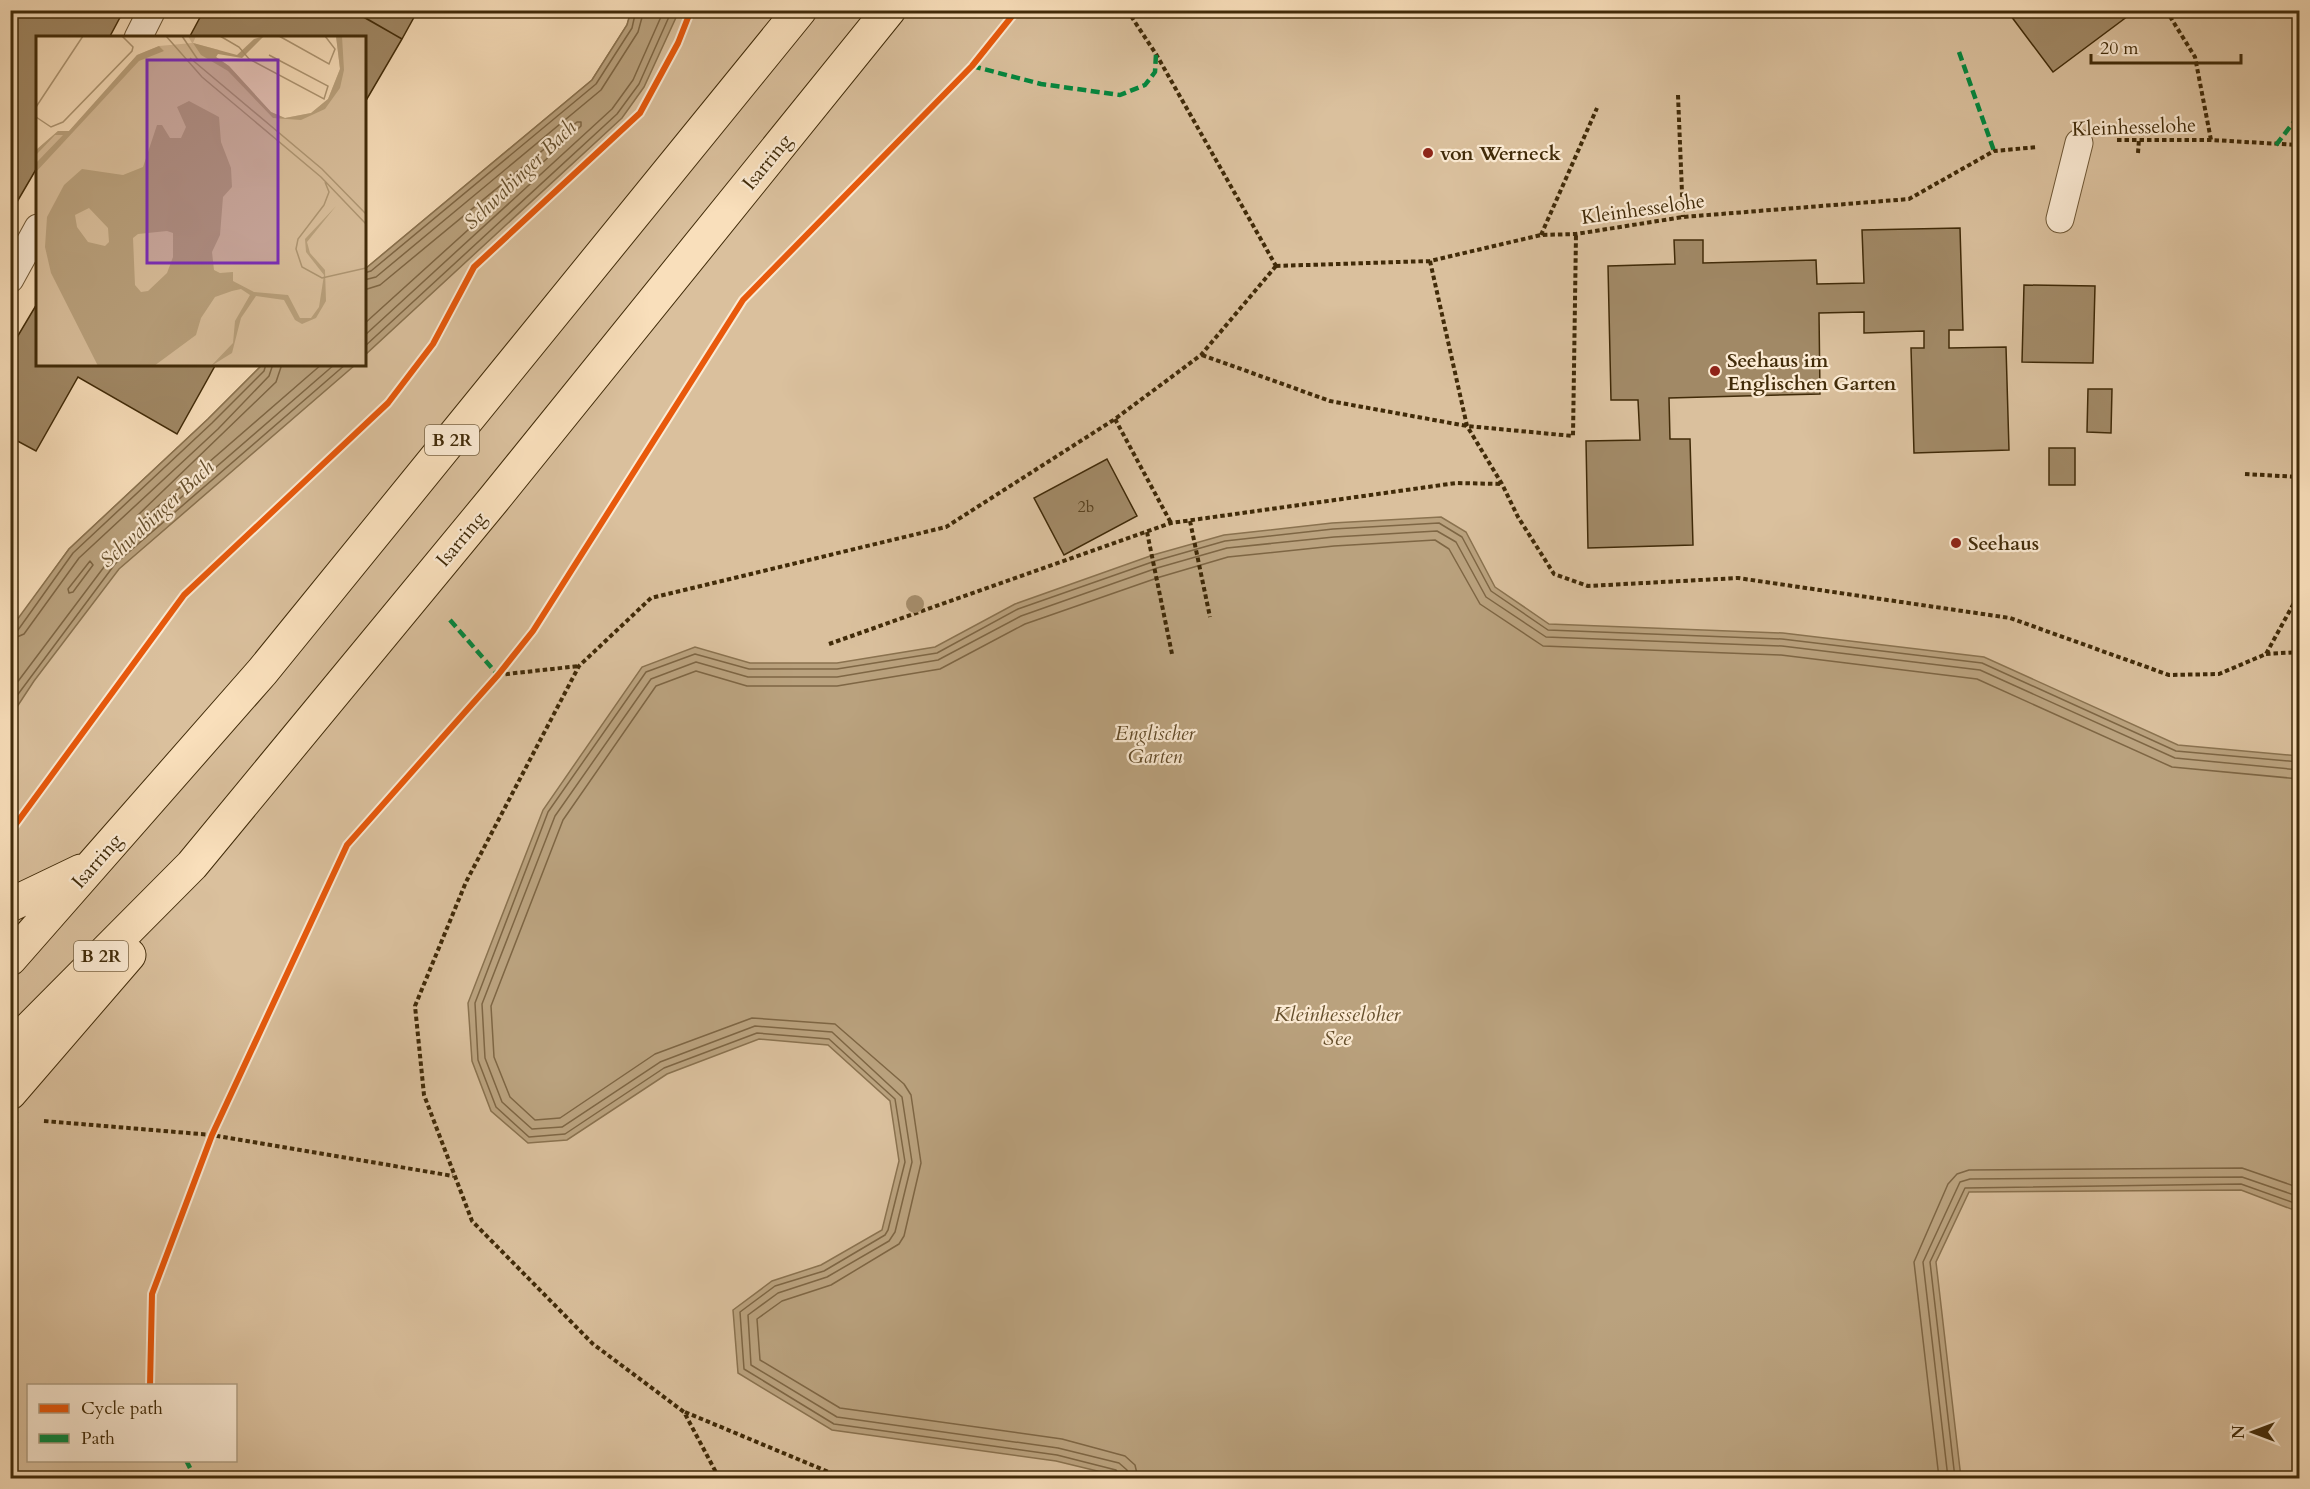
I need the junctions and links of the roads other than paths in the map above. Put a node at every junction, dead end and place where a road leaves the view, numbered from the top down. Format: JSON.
{"nodes":[{"id":1,"x":152,"y":10,"type":"edge"},
{"id":2,"x":800,"y":10,"type":"edge"},
{"id":3,"x":889,"y":10,"type":"edge"},
{"id":4,"x":139,"y":36,"type":"edge"},
{"id":5,"x":2079,"y":143,"type":"road end"},
{"id":6,"x":2060,"y":219,"type":"dead end"},
{"id":7,"x":36,"y":232,"type":"edge"},
{"id":8,"x":10,"y":279,"type":"edge"},
{"id":9,"x":96,"y":863,"type":"junction"},
{"id":10,"x":192,"y":865,"type":"junction"},
{"id":11,"x":10,"y":905,"type":"edge"},
{"id":12,"x":10,"y":959,"type":"edge"},
{"id":13,"x":10,"y":1048,"type":"edge"},
{"id":14,"x":10,"y":1093,"type":"edge"}],
"edges":[{"from":1,"to":4,"type":"lane"},
{"from":2,"to":9,"type":"highway","name":"Isarring","number":"B 2R"},
{"from":3,"to":10,"type":"highway","name":"Isarring","number":"B 2R"},
{"from":5,"to":6,"type":"lane"},
{"from":7,"to":8,"type":"lane"},
{"from":9,"to":11,"type":"highway"},
{"from":9,"to":12,"type":"highway","name":"Isarring","number":"B 2R"},
{"from":10,"to":13,"type":"highway","name":"Isarring","number":"B 2R"},
{"from":10,"to":14,"type":"highway"}]}
